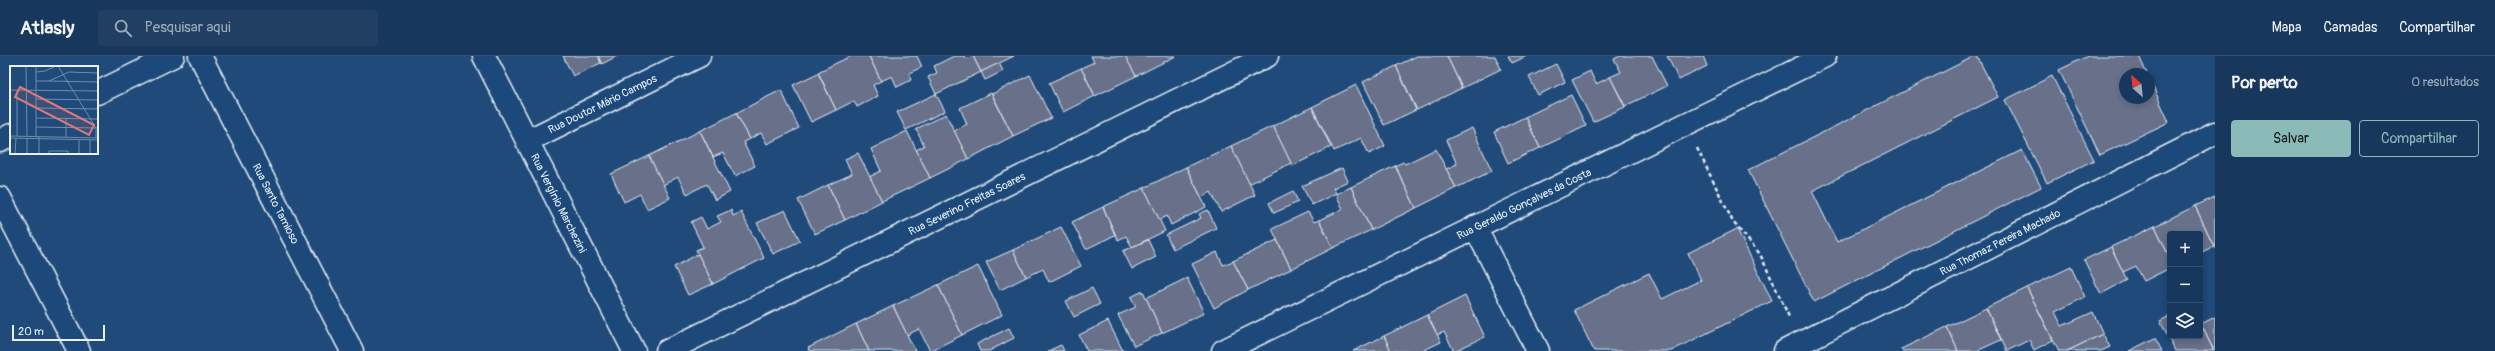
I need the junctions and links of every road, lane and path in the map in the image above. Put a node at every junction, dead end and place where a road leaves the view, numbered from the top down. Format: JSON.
{"nodes":[{"id":1,"x":172,"y":56,"type":"edge"},
{"id":2,"x":200,"y":56,"type":"edge"},
{"id":3,"x":484,"y":56,"type":"edge"},
{"id":4,"x":699,"y":56,"type":"edge"},
{"id":5,"x":1267,"y":56,"type":"edge"},
{"id":6,"x":1825,"y":56,"type":"edge"},
{"id":7,"x":98,"y":93,"type":"edge"},
{"id":8,"x":1685,"y":124,"type":"junction"},
{"id":9,"x":2215,"y":133,"type":"edge"},
{"id":10,"x":10,"y":136,"type":"edge"},
{"id":11,"x":0,"y":141,"type":"edge"},
{"id":12,"x":527,"y":141,"type":"junction"},
{"id":13,"x":0,"y":198,"type":"edge"},
{"id":14,"x":1475,"y":227,"type":"junction"},
{"id":15,"x":1793,"y":347,"type":"edge"},
{"id":16,"x":79,"y":351,"type":"edge"},
{"id":17,"x":352,"y":351,"type":"edge"},
{"id":18,"x":634,"y":351,"type":"edge"},
{"id":19,"x":667,"y":351,"type":"edge"},
{"id":20,"x":1223,"y":351,"type":"edge"},
{"id":21,"x":1538,"y":351,"type":"edge"}],
"edges":[{"from":1,"to":7,"type":"street"},
{"from":2,"to":17,"type":"street","name":"Rua Santo Tamioso"},
{"from":3,"to":12,"type":"street","name":"Rua Vergínio Marchezini"},
{"from":4,"to":12,"type":"street","name":"Rua Doutor Mário Campos"},
{"from":5,"to":19,"type":"street","name":"Rua Severino Freitas Soares"},
{"from":6,"to":8,"type":"street","name":"Rua Geraldo Gonçalves da Costa"},
{"from":8,"to":14,"type":"street","name":"Rua Geraldo Gonçalves da Costa"},
{"from":8,"to":15,"type":"path"},
{"from":9,"to":15,"type":"street","name":"Rua Thomaz Pereira Machado"},
{"from":10,"to":11,"type":"street"},
{"from":12,"to":18,"type":"street","name":"Rua Vergínio Marchezini"},
{"from":13,"to":16,"type":"street"},
{"from":14,"to":20,"type":"street","name":"Rua Geraldo Gonçalves da Costa"},
{"from":14,"to":21,"type":"street"}]}
